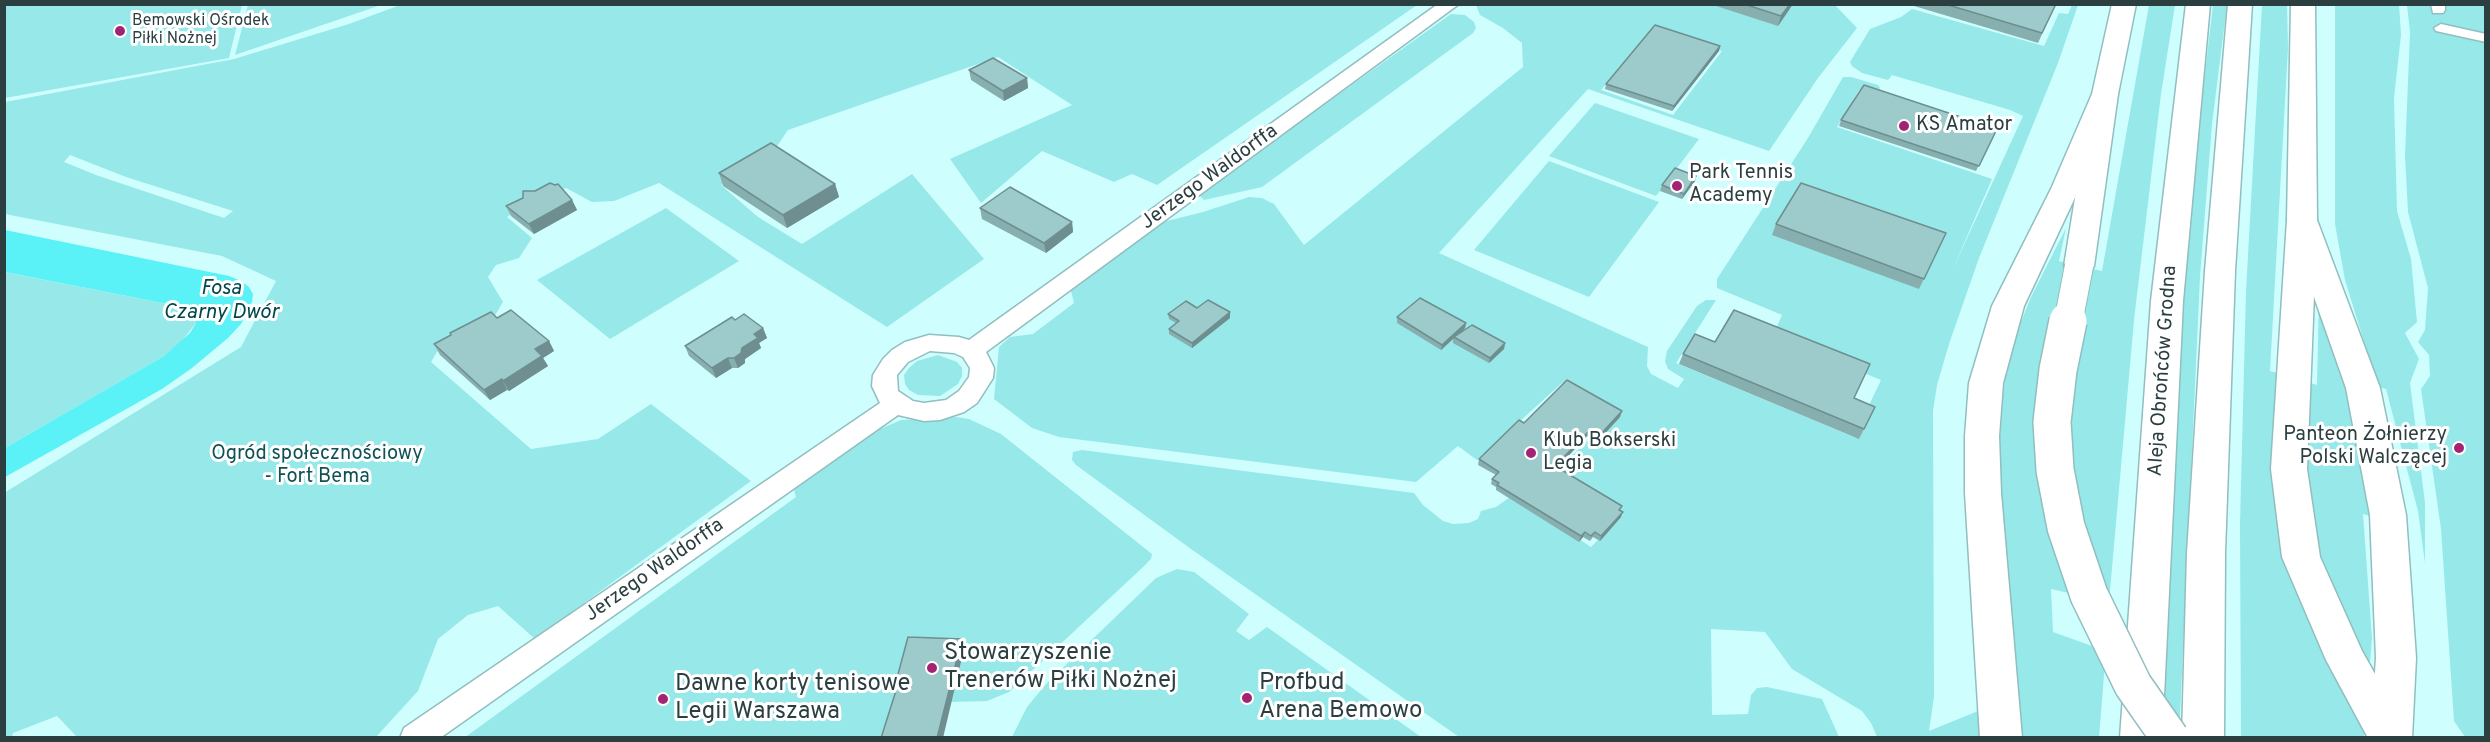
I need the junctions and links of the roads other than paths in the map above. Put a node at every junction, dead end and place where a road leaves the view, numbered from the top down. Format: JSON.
{"nodes":[{"id":1,"x":1450,"y":4,"type":"edge"},
{"id":2,"x":2124,"y":4,"type":"edge"},
{"id":3,"x":2198,"y":4,"type":"edge"},
{"id":4,"x":2240,"y":4,"type":"edge"},
{"id":5,"x":2303,"y":4,"type":"edge"},
{"id":6,"x":2441,"y":28,"type":"dead end"},
{"id":7,"x":2486,"y":38,"type":"edge"},
{"id":8,"x":2104,"y":94,"type":"junction"},
{"id":9,"x":2302,"y":220,"type":"junction"},
{"id":10,"x":971,"y":351,"type":"junction"},
{"id":11,"x":896,"y":404,"type":"junction"},
{"id":12,"x":415,"y":738,"type":"edge"},
{"id":13,"x":2001,"y":738,"type":"edge"},
{"id":14,"x":2140,"y":738,"type":"edge"},
{"id":15,"x":2170,"y":738,"type":"edge"},
{"id":16,"x":2203,"y":738,"type":"edge"},
{"id":17,"x":2391,"y":738,"type":"edge"}],
"edges":[{"from":1,"to":10,"type":"street","name":"Jerzego Waldorffa"},
{"from":2,"to":8,"type":"main road"},
{"from":3,"to":14,"type":"main road","name":"Aleja Obrońców Grodna"},
{"from":4,"to":16,"type":"main road"},
{"from":5,"to":9,"type":"main road"},
{"from":6,"to":7,"type":"street"},
{"from":8,"to":13,"type":"main road"},
{"from":8,"to":15,"type":"main road","bridge":true},
{"from":9,"to":17,"type":"main road"},
{"from":9,"to":17,"type":"main road"},
{"from":10,"to":11,"type":"street"},
{"from":10,"to":11,"type":"street"},
{"from":11,"to":12,"type":"street","name":"Jerzego Waldorffa"}]}
